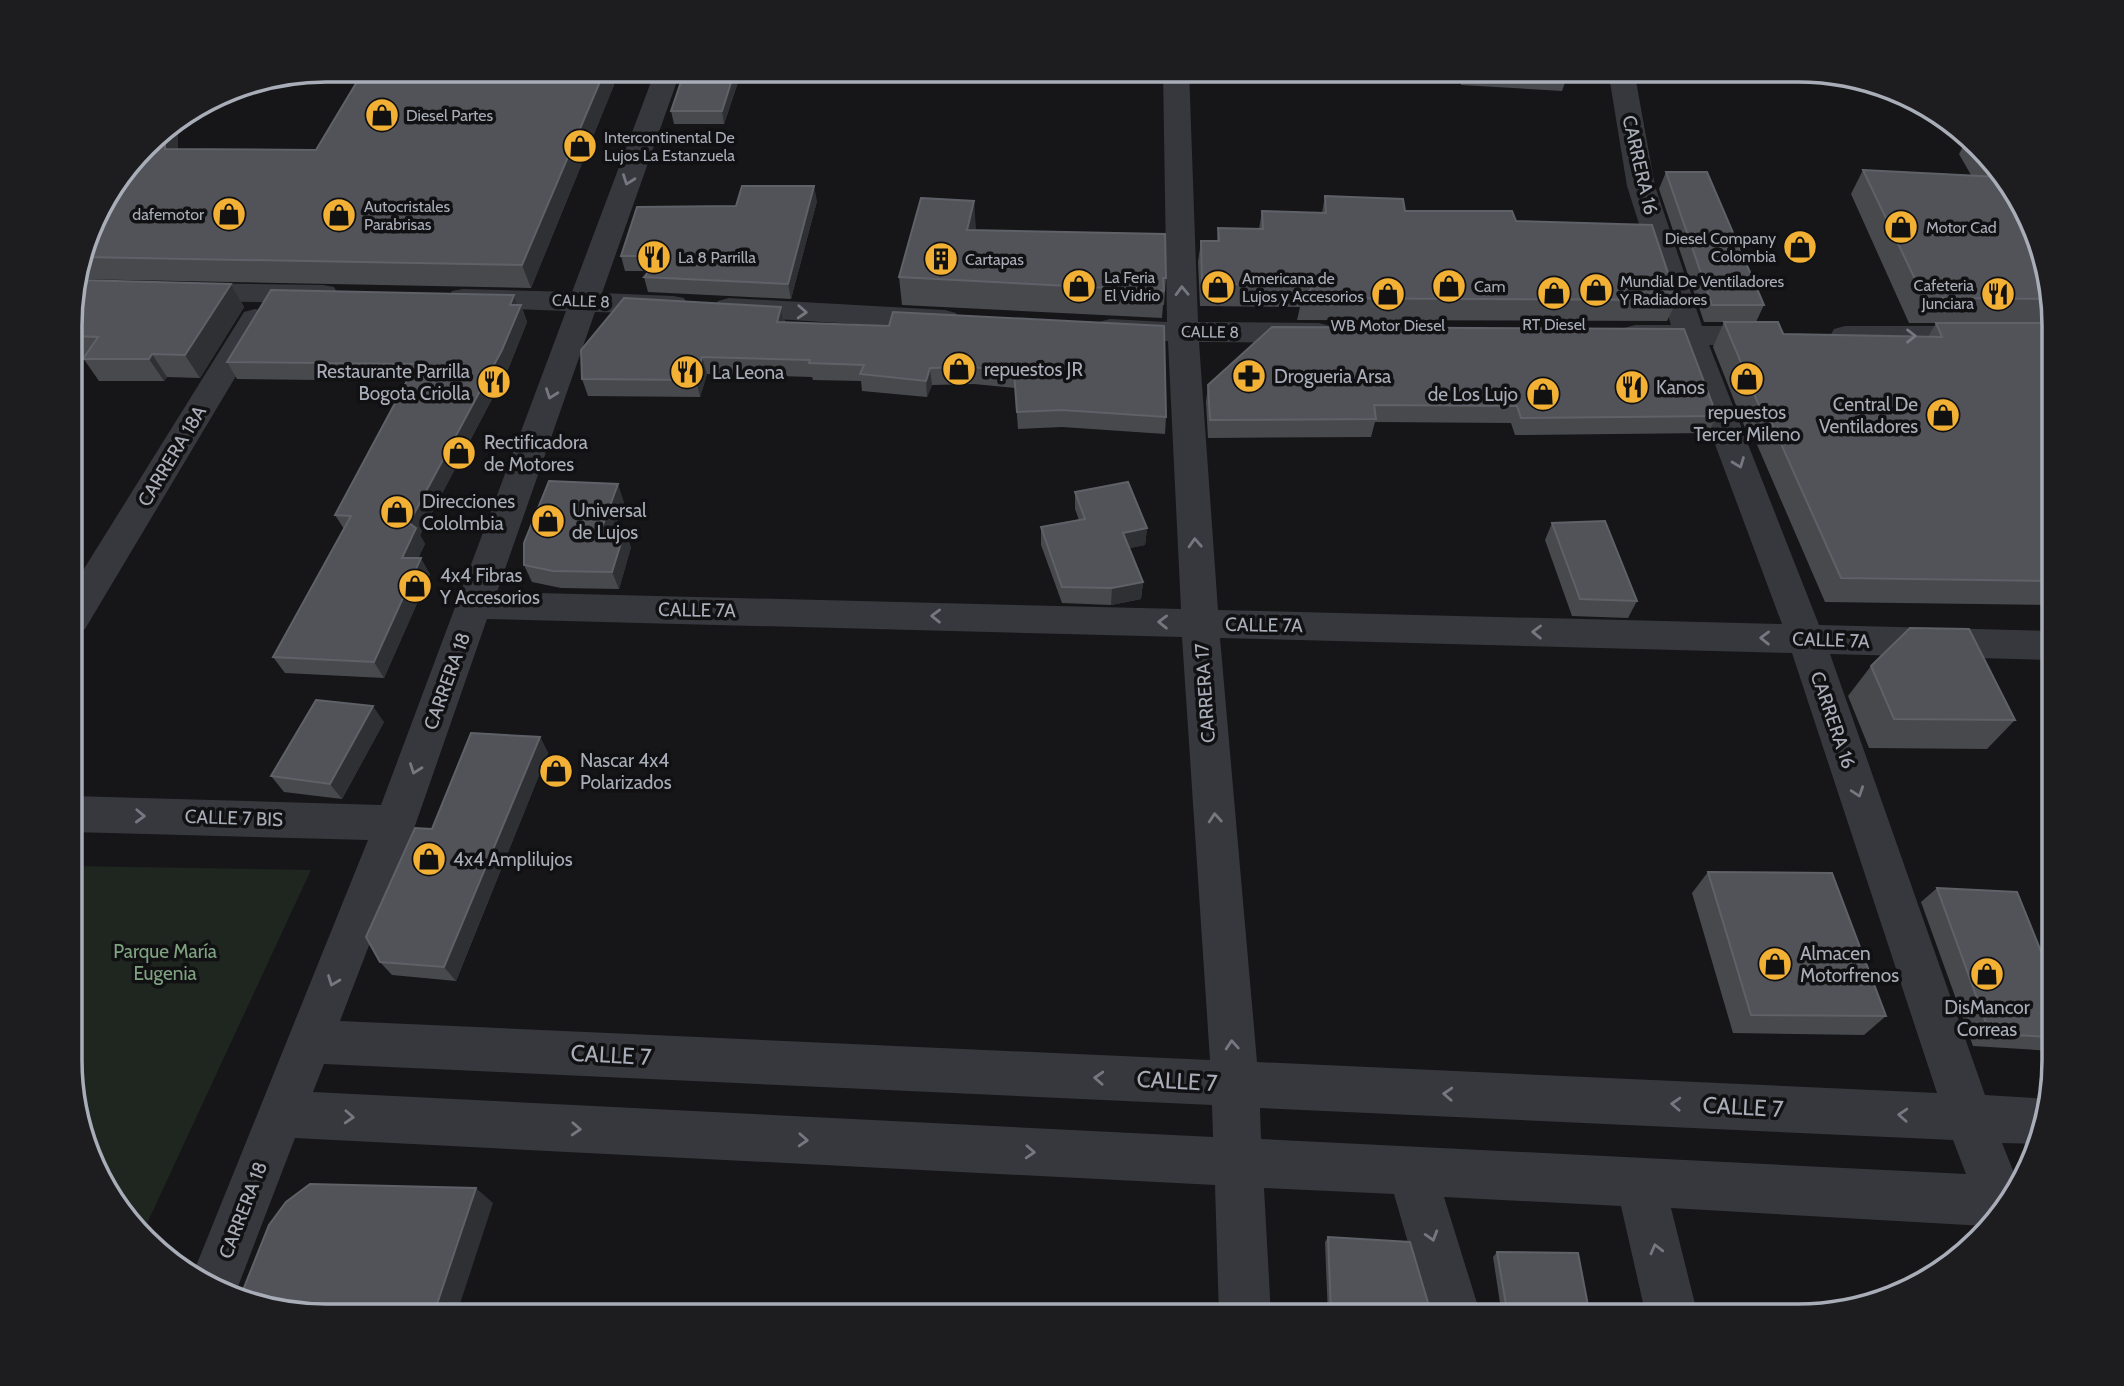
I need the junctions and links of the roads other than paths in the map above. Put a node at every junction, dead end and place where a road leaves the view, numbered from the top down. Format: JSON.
{"nodes":[{"id":1,"x":1176,"y":82,"type":"edge"},
{"id":2,"x":1623,"y":82,"type":"edge"},
{"id":3,"x":663,"y":83,"type":"edge"},
{"id":4,"x":152,"y":292,"type":"edge"},
{"id":5,"x":271,"y":293,"type":"junction"},
{"id":6,"x":351,"y":295,"type":"edge"},
{"id":7,"x":432,"y":297,"type":"edge"},
{"id":8,"x":585,"y":301,"type":"junction"},
{"id":9,"x":968,"y":321,"type":"edge"},
{"id":10,"x":1076,"y":327,"type":"edge"},
{"id":11,"x":1183,"y":332,"type":"junction"},
{"id":12,"x":1348,"y":334,"type":"edge"},
{"id":13,"x":1608,"y":335,"type":"edge"},
{"id":14,"x":1690,"y":336,"type":"junction"},
{"id":15,"x":2041,"y":336,"type":"edge"},
{"id":16,"x":82,"y":604,"type":"edge"},
{"id":17,"x":474,"y":605,"type":"junction"},
{"id":18,"x":1200,"y":623,"type":"junction"},
{"id":19,"x":1805,"y":639,"type":"junction"},
{"id":20,"x":2041,"y":645,"type":"edge"},
{"id":21,"x":82,"y":814,"type":"edge"},
{"id":22,"x":395,"y":823,"type":"junction"},
{"id":23,"x":309,"y":1041,"type":"junction"},
{"id":24,"x":1235,"y":1084,"type":"junction"},
{"id":25,"x":281,"y":1114,"type":"junction"},
{"id":26,"x":1969,"y":1118,"type":"junction"},
{"id":27,"x":2034,"y":1121,"type":"edge"},
{"id":28,"x":1238,"y":1162,"type":"junction"},
{"id":29,"x":1412,"y":1171,"type":"junction"},
{"id":30,"x":1640,"y":1182,"type":"junction"},
{"id":31,"x":2001,"y":1195,"type":"edge"},
{"id":32,"x":1995,"y":1203,"type":"edge"},
{"id":33,"x":216,"y":1278,"type":"edge"},
{"id":34,"x":1244,"y":1303,"type":"edge"},
{"id":35,"x":1451,"y":1303,"type":"edge"},
{"id":36,"x":1669,"y":1303,"type":"edge"}],
"edges":[{"from":11,"to":1,"type":"street","name":"CARRERA 17","one_way":true},
{"from":2,"to":14,"type":"street","name":"CARRERA 16"},
{"from":3,"to":8,"type":"street","name":"CARRERA 18","one_way":true},
{"from":4,"to":5,"type":"street"},
{"from":5,"to":6,"type":"street"},
{"from":5,"to":16,"type":"street","name":"CARRERA 18A"},
{"from":7,"to":8,"type":"street","name":"CALLE 8"},
{"from":8,"to":9,"type":"street","name":"CALLE 8","one_way":true},
{"from":8,"to":17,"type":"street","name":"CARRERA 18","one_way":true},
{"from":10,"to":11,"type":"street","name":"CALLE 8"},
{"from":11,"to":12,"type":"street","name":"CALLE 8"},
{"from":18,"to":11,"type":"street","name":"CARRERA 17","one_way":true},
{"from":13,"to":14,"type":"street"},
{"from":14,"to":15,"type":"street","one_way":true},
{"from":14,"to":19,"type":"street","name":"CARRERA 16","one_way":true},
{"from":18,"to":17,"type":"street","name":"CALLE 7A","one_way":true},
{"from":17,"to":22,"type":"street","name":"CARRERA 18","one_way":true},
{"from":19,"to":18,"type":"street","name":"CALLE 7A","one_way":true},
{"from":24,"to":18,"type":"street","name":"CARRERA 17","one_way":true},
{"from":19,"to":20,"type":"street","name":"CALLE 7A"},
{"from":19,"to":26,"type":"street","name":"CARRERA 16","one_way":true},
{"from":21,"to":22,"type":"street","name":"CALLE 7 BIS","one_way":true},
{"from":22,"to":23,"type":"street","name":"CARRERA 18","one_way":true},
{"from":24,"to":23,"type":"street","name":"CALLE 7","one_way":true},
{"from":23,"to":25,"type":"street","name":"CARRERA 18"},
{"from":26,"to":24,"type":"street","name":"CALLE 7","one_way":true},
{"from":24,"to":28,"type":"street","name":"CARRERA 17"},
{"from":25,"to":28,"type":"street","one_way":true},
{"from":25,"to":33,"type":"street","name":"CARRERA 18"},
{"from":26,"to":27,"type":"street","name":"CALLE 7"},
{"from":26,"to":31,"type":"street","name":"CARRERA 16"},
{"from":28,"to":29,"type":"street"},
{"from":28,"to":34,"type":"street","name":"CARRERA 17"},
{"from":29,"to":30,"type":"street"},
{"from":29,"to":35,"type":"street","one_way":true},
{"from":30,"to":32,"type":"street"},
{"from":36,"to":30,"type":"street","one_way":true}]}
